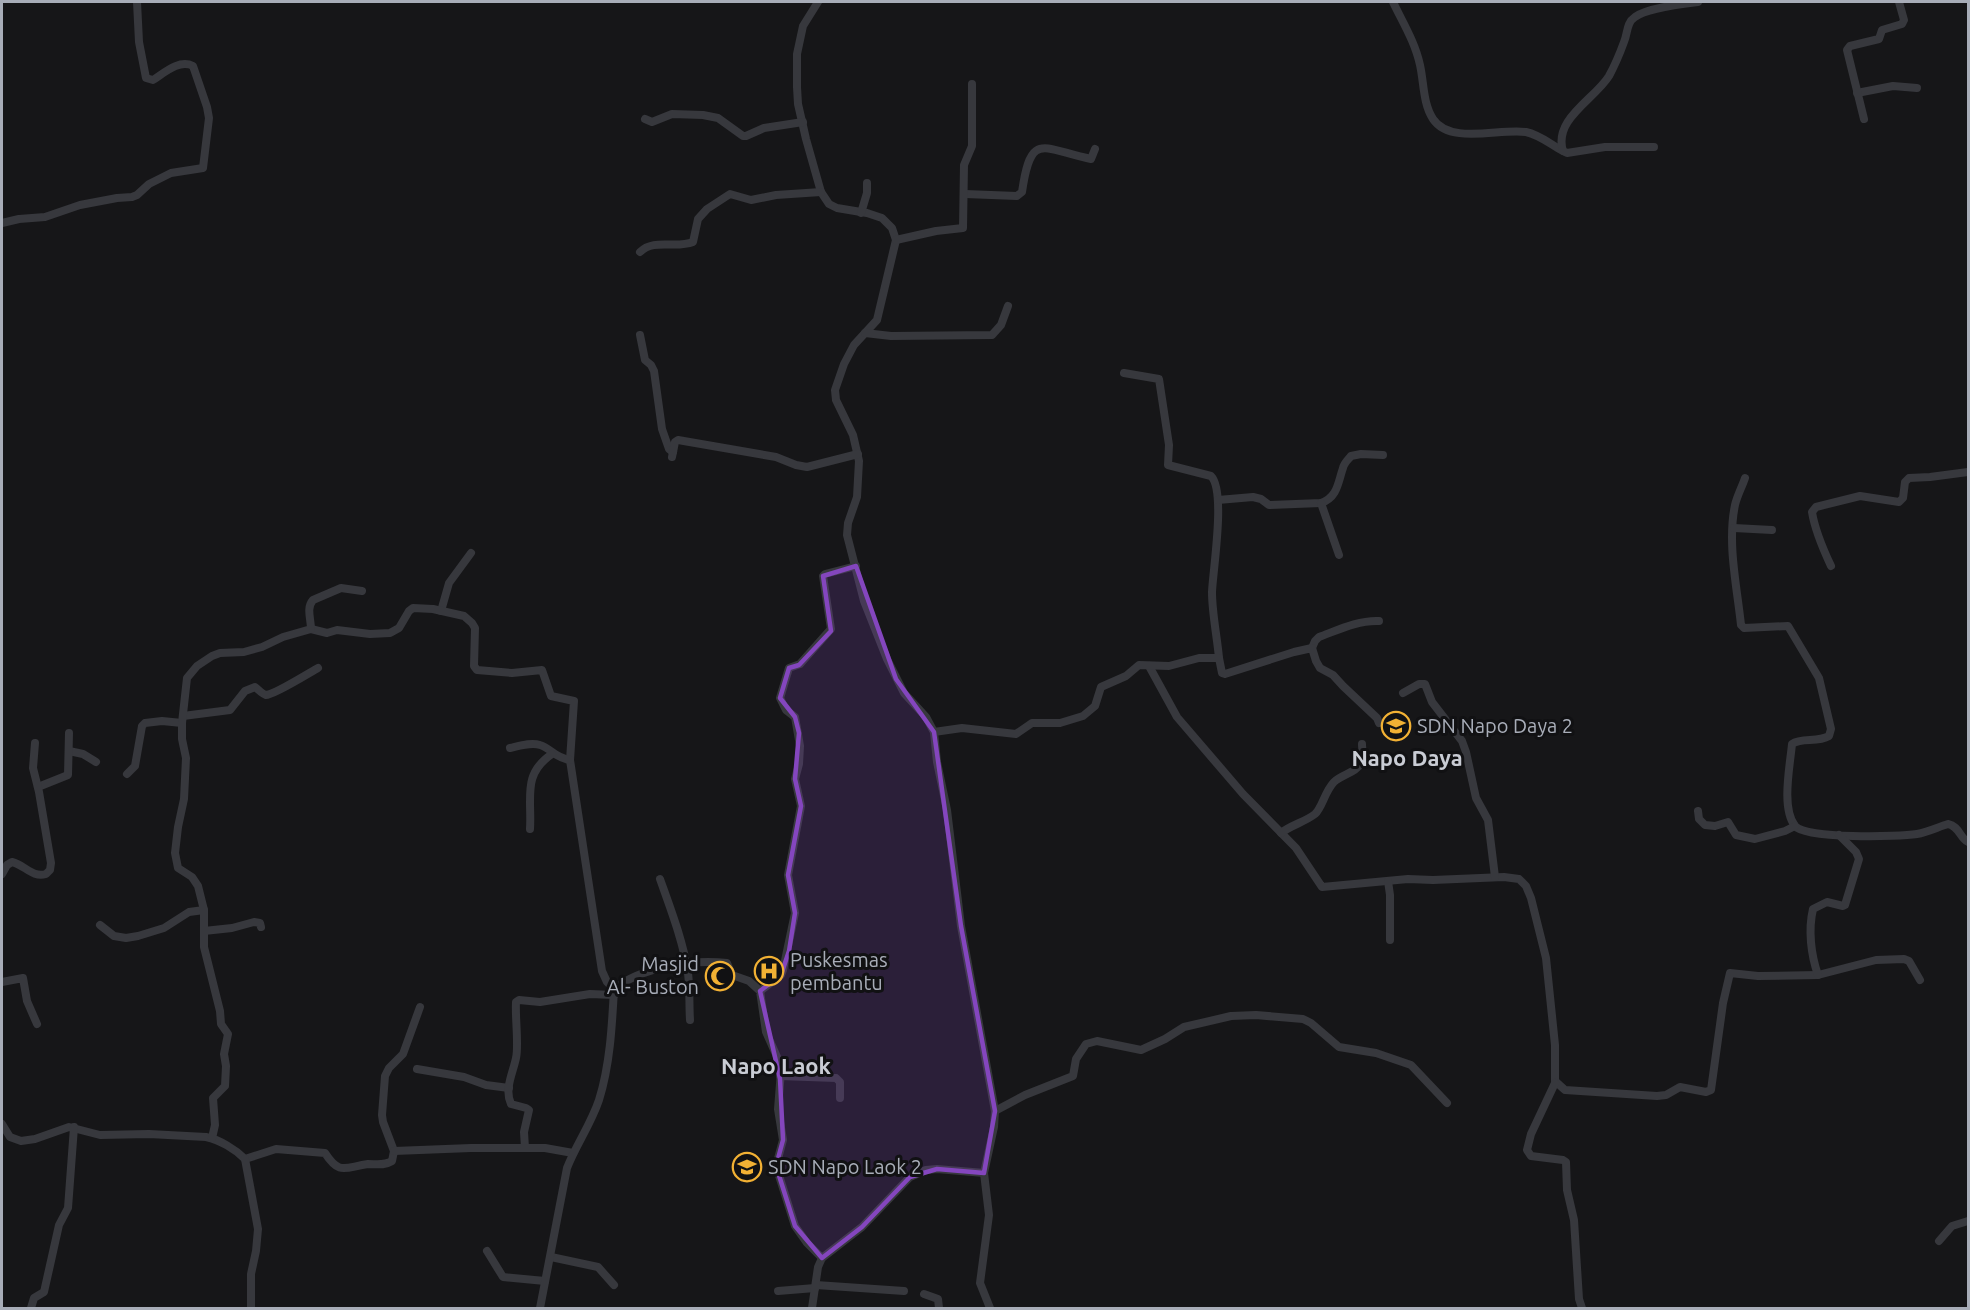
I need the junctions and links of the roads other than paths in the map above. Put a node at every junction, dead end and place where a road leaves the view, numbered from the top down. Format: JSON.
{"nodes":[{"id":1,"x":137,"y":2,"type":"edge"},
{"id":2,"x":818,"y":2,"type":"edge"},
{"id":3,"x":1393,"y":2,"type":"edge"},
{"id":4,"x":1698,"y":2,"type":"edge"},
{"id":5,"x":1899,"y":2,"type":"edge"},
{"id":6,"x":972,"y":84,"type":"dead end"},
{"id":7,"x":1917,"y":88,"type":"dead end"},
{"id":8,"x":1857,"y":93,"type":"junction"},
{"id":9,"x":645,"y":119,"type":"dead end"},
{"id":10,"x":1864,"y":119,"type":"dead end"},
{"id":11,"x":803,"y":122,"type":"junction"},
{"id":12,"x":1654,"y":147,"type":"dead end"},
{"id":13,"x":1095,"y":149,"type":"dead end"},
{"id":14,"x":1563,"y":151,"type":"junction"},
{"id":15,"x":867,"y":183,"type":"dead end"},
{"id":16,"x":821,"y":192,"type":"junction"},
{"id":17,"x":965,"y":194,"type":"junction"},
{"id":18,"x":861,"y":213,"type":"junction"},
{"id":19,"x":2,"y":223,"type":"edge"},
{"id":20,"x":896,"y":240,"type":"junction"},
{"id":21,"x":640,"y":252,"type":"dead end"},
{"id":22,"x":1008,"y":306,"type":"dead end"},
{"id":23,"x":865,"y":333,"type":"junction"},
{"id":24,"x":640,"y":334,"type":"dead end"},
{"id":25,"x":1124,"y":373,"type":"dead end"},
{"id":26,"x":858,"y":454,"type":"junction"},
{"id":27,"x":1383,"y":455,"type":"dead end"},
{"id":28,"x":1968,"y":472,"type":"edge"},
{"id":29,"x":1744,"y":478,"type":"dead end"},
{"id":30,"x":1218,"y":500,"type":"junction"},
{"id":31,"x":1321,"y":503,"type":"junction"},
{"id":32,"x":1734,"y":528,"type":"junction"},
{"id":33,"x":1772,"y":530,"type":"dead end"},
{"id":34,"x":471,"y":553,"type":"dead end"},
{"id":35,"x":1339,"y":555,"type":"dead end"},
{"id":36,"x":856,"y":566,"type":"junction"},
{"id":37,"x":1831,"y":566,"type":"dead end"},
{"id":38,"x":362,"y":591,"type":"dead end"},
{"id":39,"x":441,"y":611,"type":"junction"},
{"id":40,"x":1378,"y":621,"type":"dead end"},
{"id":41,"x":311,"y":629,"type":"junction"},
{"id":42,"x":1312,"y":648,"type":"junction"},
{"id":43,"x":1219,"y":658,"type":"junction"},
{"id":44,"x":1149,"y":666,"type":"junction"},
{"id":45,"x":318,"y":668,"type":"dead end"},
{"id":46,"x":1403,"y":693,"type":"dead end"},
{"id":47,"x":182,"y":720,"type":"junction"},
{"id":48,"x":1379,"y":723,"type":"dead end"},
{"id":49,"x":934,"y":732,"type":"junction"},
{"id":50,"x":69,"y":734,"type":"dead end"},
{"id":51,"x":35,"y":742,"type":"dead end"},
{"id":52,"x":1362,"y":744,"type":"dead end"},
{"id":53,"x":510,"y":748,"type":"dead end"},
{"id":54,"x":69,"y":751,"type":"junction"},
{"id":55,"x":552,"y":754,"type":"junction"},
{"id":56,"x":570,"y":760,"type":"junction"},
{"id":57,"x":96,"y":762,"type":"dead end"},
{"id":58,"x":127,"y":774,"type":"dead end"},
{"id":59,"x":38,"y":787,"type":"junction"},
{"id":60,"x":1698,"y":811,"type":"dead end"},
{"id":61,"x":1795,"y":826,"type":"junction"},
{"id":62,"x":530,"y":829,"type":"dead end"},
{"id":63,"x":1281,"y":833,"type":"junction"},
{"id":64,"x":1839,"y":835,"type":"junction"},
{"id":65,"x":1968,"y":842,"type":"edge"},
{"id":66,"x":2,"y":874,"type":"edge"},
{"id":67,"x":1495,"y":877,"type":"junction"},
{"id":68,"x":660,"y":879,"type":"dead end"},
{"id":69,"x":1388,"y":881,"type":"junction"},
{"id":70,"x":204,"y":910,"type":"junction"},
{"id":71,"x":100,"y":925,"type":"dead end"},
{"id":72,"x":261,"y":927,"type":"dead end"},
{"id":73,"x":204,"y":931,"type":"junction"},
{"id":74,"x":1390,"y":940,"type":"dead end"},
{"id":75,"x":686,"y":963,"type":"junction"},
{"id":76,"x":1818,"y":975,"type":"junction"},
{"id":77,"x":1920,"y":980,"type":"dead end"},
{"id":78,"x":2,"y":982,"type":"edge"},
{"id":79,"x":760,"y":991,"type":"junction"},
{"id":80,"x":614,"y":992,"type":"junction"},
{"id":81,"x":420,"y":1007,"type":"dead end"},
{"id":82,"x":690,"y":1020,"type":"dead end"},
{"id":83,"x":37,"y":1024,"type":"dead end"},
{"id":84,"x":417,"y":1069,"type":"dead end"},
{"id":85,"x":780,"y":1076,"type":"junction"},
{"id":86,"x":1556,"y":1083,"type":"junction"},
{"id":87,"x":509,"y":1088,"type":"junction"},
{"id":88,"x":840,"y":1098,"type":"dead end"},
{"id":89,"x":1447,"y":1103,"type":"dead end"},
{"id":90,"x":995,"y":1111,"type":"junction"},
{"id":91,"x":2,"y":1126,"type":"edge"},
{"id":92,"x":74,"y":1127,"type":"junction"},
{"id":93,"x":212,"y":1138,"type":"junction"},
{"id":94,"x":525,"y":1148,"type":"junction"},
{"id":95,"x":394,"y":1151,"type":"junction"},
{"id":96,"x":573,"y":1153,"type":"junction"},
{"id":97,"x":245,"y":1159,"type":"junction"},
{"id":98,"x":984,"y":1173,"type":"junction"},
{"id":99,"x":1968,"y":1221,"type":"edge"},
{"id":100,"x":1939,"y":1241,"type":"dead end"},
{"id":101,"x":487,"y":1251,"type":"dead end"},
{"id":102,"x":551,"y":1257,"type":"junction"},
{"id":103,"x":822,"y":1258,"type":"junction"},
{"id":104,"x":545,"y":1281,"type":"junction"},
{"id":105,"x":614,"y":1285,"type":"dead end"},
{"id":106,"x":815,"y":1287,"type":"junction"},
{"id":107,"x":778,"y":1291,"type":"dead end"},
{"id":108,"x":904,"y":1291,"type":"dead end"},
{"id":109,"x":924,"y":1294,"type":"dead end"},
{"id":110,"x":31,"y":1308,"type":"edge"},
{"id":111,"x":251,"y":1308,"type":"edge"},
{"id":112,"x":540,"y":1308,"type":"edge"},
{"id":113,"x":812,"y":1308,"type":"edge"},
{"id":114,"x":939,"y":1308,"type":"edge"},
{"id":115,"x":990,"y":1308,"type":"edge"},
{"id":116,"x":1582,"y":1308,"type":"edge"}],
"edges":[{"from":1,"to":19,"type":"street"},
{"from":2,"to":11,"type":"street"},
{"from":3,"to":14,"type":"street"},
{"from":4,"to":14,"type":"street"},
{"from":5,"to":8,"type":"street"},
{"from":6,"to":17,"type":"street"},
{"from":7,"to":8,"type":"street"},
{"from":8,"to":10,"type":"street"},
{"from":9,"to":11,"type":"street"},
{"from":11,"to":16,"type":"street"},
{"from":12,"to":14,"type":"street"},
{"from":13,"to":17,"type":"street"},
{"from":15,"to":18,"type":"street"},
{"from":16,"to":18,"type":"street"},
{"from":16,"to":21,"type":"street"},
{"from":17,"to":20,"type":"street"},
{"from":18,"to":20,"type":"street"},
{"from":20,"to":23,"type":"street"},
{"from":22,"to":23,"type":"street"},
{"from":23,"to":26,"type":"street"},
{"from":24,"to":26,"type":"street"},
{"from":25,"to":30,"type":"street"},
{"from":26,"to":36,"type":"street"},
{"from":27,"to":31,"type":"street"},
{"from":28,"to":37,"type":"street"},
{"from":29,"to":32,"type":"street"},
{"from":30,"to":31,"type":"street"},
{"from":30,"to":43,"type":"street"},
{"from":31,"to":35,"type":"street"},
{"from":32,"to":33,"type":"street"},
{"from":32,"to":61,"type":"street"},
{"from":34,"to":39,"type":"street"},
{"from":36,"to":49,"type":"street"},
{"from":36,"to":79,"type":"street"},
{"from":38,"to":41,"type":"street"},
{"from":39,"to":41,"type":"street"},
{"from":39,"to":56,"type":"street"},
{"from":40,"to":42,"type":"street"},
{"from":41,"to":47,"type":"street"},
{"from":42,"to":43,"type":"street"},
{"from":42,"to":48,"type":"street"},
{"from":43,"to":44,"type":"street"},
{"from":44,"to":49,"type":"street"},
{"from":44,"to":63,"type":"street"},
{"from":45,"to":47,"type":"street"},
{"from":46,"to":67,"type":"street"},
{"from":47,"to":58,"type":"street"},
{"from":47,"to":70,"type":"street"},
{"from":49,"to":90,"type":"street"},
{"from":50,"to":54,"type":"street"},
{"from":51,"to":59,"type":"street"},
{"from":52,"to":63,"type":"street"},
{"from":53,"to":55,"type":"street"},
{"from":54,"to":57,"type":"street"},
{"from":54,"to":59,"type":"street"},
{"from":55,"to":56,"type":"street"},
{"from":55,"to":62,"type":"street"},
{"from":56,"to":80,"type":"street"},
{"from":59,"to":66,"type":"street"},
{"from":60,"to":61,"type":"street"},
{"from":61,"to":64,"type":"street"},
{"from":63,"to":69,"type":"street"},
{"from":64,"to":65,"type":"street"},
{"from":64,"to":76,"type":"street"},
{"from":67,"to":69,"type":"street"},
{"from":67,"to":86,"type":"street"},
{"from":68,"to":75,"type":"street"},
{"from":69,"to":74,"type":"street"},
{"from":70,"to":71,"type":"street"},
{"from":70,"to":73,"type":"street"},
{"from":72,"to":73,"type":"street"},
{"from":73,"to":93,"type":"street"},
{"from":75,"to":79,"type":"street"},
{"from":75,"to":80,"type":"street"},
{"from":75,"to":82,"type":"street"},
{"from":76,"to":77,"type":"street"},
{"from":76,"to":86,"type":"street"},
{"from":78,"to":83,"type":"street"},
{"from":79,"to":85,"type":"street"},
{"from":80,"to":87,"type":"street"},
{"from":80,"to":96,"type":"street"},
{"from":81,"to":95,"type":"street"},
{"from":84,"to":87,"type":"street"},
{"from":85,"to":88,"type":"street"},
{"from":85,"to":103,"type":"street"},
{"from":86,"to":116,"type":"street"},
{"from":87,"to":94,"type":"street"},
{"from":89,"to":90,"type":"street"},
{"from":90,"to":98,"type":"street"},
{"from":91,"to":92,"type":"street"},
{"from":92,"to":93,"type":"street"},
{"from":92,"to":110,"type":"street"},
{"from":93,"to":97,"type":"street"},
{"from":94,"to":95,"type":"street"},
{"from":94,"to":96,"type":"street"},
{"from":95,"to":97,"type":"street"},
{"from":96,"to":102,"type":"street"},
{"from":97,"to":111,"type":"street"},
{"from":98,"to":103,"type":"street"},
{"from":98,"to":115,"type":"street"},
{"from":99,"to":100,"type":"street"},
{"from":101,"to":104,"type":"street"},
{"from":102,"to":104,"type":"street"},
{"from":102,"to":105,"type":"street"},
{"from":103,"to":106,"type":"street"},
{"from":104,"to":112,"type":"street"},
{"from":106,"to":107,"type":"street"},
{"from":106,"to":108,"type":"street"},
{"from":106,"to":113,"type":"street"},
{"from":109,"to":114,"type":"street"}]}
